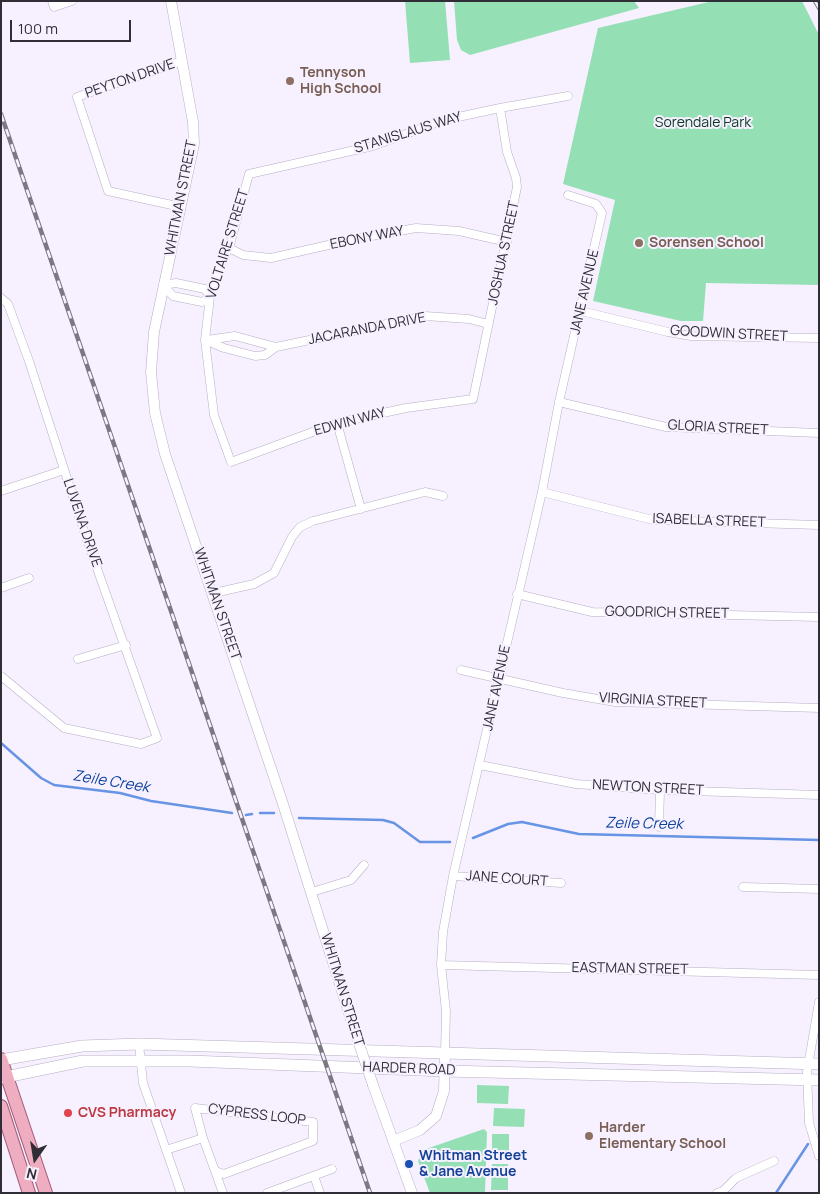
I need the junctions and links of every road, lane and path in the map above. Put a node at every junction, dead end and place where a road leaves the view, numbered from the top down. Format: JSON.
{"nodes":[{"id":1,"x":72,"y":1,"type":"edge"},
{"id":2,"x":171,"y":1,"type":"edge"},
{"id":3,"x":53,"y":4,"type":"edge"},
{"id":4,"x":182,"y":61,"type":"junction"},
{"id":5,"x":568,"y":96,"type":"dead end"},
{"id":6,"x":500,"y":108,"type":"junction"},
{"id":7,"x":249,"y":174,"type":"joint"},
{"id":8,"x":568,"y":196,"type":"dead end"},
{"id":9,"x":181,"y":207,"type":"junction"},
{"id":10,"x":507,"y":242,"type":"junction"},
{"id":11,"x":229,"y":248,"type":"junction"},
{"id":12,"x":163,"y":285,"type":"junction"},
{"id":13,"x":1,"y":298,"type":"edge"},
{"id":14,"x":210,"y":298,"type":"junction"},
{"id":15,"x":581,"y":311,"type":"junction"},
{"id":16,"x":488,"y":324,"type":"junction"},
{"id":17,"x":819,"y":338,"type":"edge"},
{"id":18,"x":205,"y":340,"type":"junction"},
{"id":19,"x":276,"y":347,"type":"junction"},
{"id":20,"x":473,"y":399,"type":"joint"},
{"id":21,"x":559,"y":402,"type":"junction"},
{"id":22,"x":337,"y":423,"type":"junction"},
{"id":23,"x":819,"y":433,"type":"edge"},
{"id":24,"x":231,"y":462,"type":"joint"},
{"id":25,"x":64,"y":470,"type":"junction"},
{"id":26,"x":1,"y":491,"type":"edge"},
{"id":27,"x":542,"y":492,"type":"junction"},
{"id":28,"x":443,"y":496,"type":"dead end"},
{"id":29,"x":361,"y":509,"type":"junction"},
{"id":30,"x":819,"y":525,"type":"edge"},
{"id":31,"x":30,"y":578,"type":"dead end"},
{"id":32,"x":1,"y":588,"type":"edge"},
{"id":33,"x":214,"y":593,"type":"junction"},
{"id":34,"x":517,"y":594,"type":"junction"},
{"id":35,"x":819,"y":617,"type":"edge"},
{"id":36,"x":126,"y":645,"type":"junction"},
{"id":37,"x":78,"y":659,"type":"dead end"},
{"id":38,"x":461,"y":670,"type":"dead end"},
{"id":39,"x":1,"y":676,"type":"edge"},
{"id":40,"x":498,"y":680,"type":"junction"},
{"id":41,"x":819,"y":708,"type":"edge"},
{"id":42,"x":480,"y":765,"type":"junction"},
{"id":43,"x":660,"y":790,"type":"junction"},
{"id":44,"x":819,"y":795,"type":"edge"},
{"id":45,"x":659,"y":826,"type":"dead end"},
{"id":46,"x":364,"y":865,"type":"dead end"},
{"id":47,"x":453,"y":876,"type":"junction"},
{"id":48,"x":561,"y":883,"type":"dead end"},
{"id":49,"x":743,"y":887,"type":"dead end"},
{"id":50,"x":819,"y":889,"type":"edge"},
{"id":51,"x":312,"y":892,"type":"junction"},
{"id":52,"x":441,"y":965,"type":"junction"},
{"id":53,"x":819,"y":975,"type":"edge"},
{"id":54,"x":819,"y":1002,"type":"edge"},
{"id":55,"x":139,"y":1044,"type":"junction"},
{"id":56,"x":445,"y":1053,"type":"junction"},
{"id":57,"x":1,"y":1060,"type":"edge"},
{"id":58,"x":141,"y":1061,"type":"junction"},
{"id":59,"x":813,"y":1064,"type":"edge"},
{"id":60,"x":445,"y":1071,"type":"junction"},
{"id":61,"x":5,"y":1077,"type":"edge"},
{"id":62,"x":813,"y":1080,"type":"edge"},
{"id":63,"x":1,"y":1106,"type":"edge"},
{"id":64,"x":203,"y":1138,"type":"junction"},
{"id":65,"x":393,"y":1141,"type":"junction"},
{"id":66,"x":166,"y":1150,"type":"junction"},
{"id":67,"x":819,"y":1156,"type":"edge"},
{"id":68,"x":774,"y":1161,"type":"dead end"},
{"id":69,"x":332,"y":1169,"type":"dead end"},
{"id":70,"x":215,"y":1172,"type":"junction"},
{"id":71,"x":314,"y":1176,"type":"junction"},
{"id":72,"x":721,"y":1192,"type":"edge"},
{"id":73,"x":29,"y":1193,"type":"edge"},
{"id":74,"x":46,"y":1193,"type":"edge"},
{"id":75,"x":181,"y":1193,"type":"edge"},
{"id":76,"x":223,"y":1193,"type":"edge"},
{"id":77,"x":267,"y":1193,"type":"edge"},
{"id":78,"x":320,"y":1193,"type":"edge"},
{"id":79,"x":412,"y":1193,"type":"edge"}],
"edges":[{"from":1,"to":3,"type":"street"},
{"from":2,"to":4,"type":"street","name":"WHITMAN STREET"},
{"from":4,"to":9,"type":"street","name":"WHITMAN STREET"},
{"from":4,"to":9,"type":"street","name":"PEYTON DRIVE"},
{"from":5,"to":6,"type":"street","name":"STANISLAUS WAY"},
{"from":6,"to":7,"type":"street","name":"STANISLAUS WAY"},
{"from":6,"to":10,"type":"street","name":"JOSHUA STREET"},
{"from":7,"to":11,"type":"street","name":"VOLTAIRE STREET"},
{"from":8,"to":15,"type":"street","name":"JANE AVENUE"},
{"from":9,"to":12,"type":"street","name":"WHITMAN STREET"},
{"from":10,"to":11,"type":"street","name":"EBONY WAY"},
{"from":10,"to":16,"type":"street","name":"JOSHUA STREET"},
{"from":11,"to":14,"type":"street","name":"VOLTAIRE STREET"},
{"from":12,"to":14,"type":"street"},
{"from":12,"to":14,"type":"street"},
{"from":12,"to":33,"type":"street","name":"WHITMAN STREET"},
{"from":13,"to":25,"type":"street","name":"LUVENA DRIVE"},
{"from":14,"to":18,"type":"street","name":"VOLTAIRE STREET"},
{"from":15,"to":17,"type":"street","name":"GOODWIN STREET"},
{"from":15,"to":21,"type":"street","name":"JANE AVENUE"},
{"from":16,"to":19,"type":"street","name":"JACARANDA DRIVE"},
{"from":16,"to":20,"type":"street","name":"JOSHUA STREET"},
{"from":18,"to":19,"type":"street","name":"JACARANDA DRIVE"},
{"from":18,"to":19,"type":"street","name":"JACARANDA DRIVE"},
{"from":18,"to":24,"type":"street","name":"VOLTAIRE STREET"},
{"from":20,"to":22,"type":"street","name":"EDWIN WAY"},
{"from":21,"to":23,"type":"street","name":"GLORIA STREET"},
{"from":21,"to":27,"type":"street","name":"JANE AVENUE"},
{"from":22,"to":24,"type":"street","name":"EDWIN WAY"},
{"from":22,"to":29,"type":"street"},
{"from":25,"to":26,"type":"street"},
{"from":25,"to":36,"type":"street","name":"LUVENA DRIVE"},
{"from":27,"to":30,"type":"street","name":"ISABELLA STREET"},
{"from":27,"to":34,"type":"street","name":"JANE AVENUE"},
{"from":28,"to":29,"type":"street"},
{"from":29,"to":33,"type":"street"},
{"from":31,"to":32,"type":"street"},
{"from":33,"to":51,"type":"street","name":"WHITMAN STREET"},
{"from":34,"to":35,"type":"street","name":"GOODRICH STREET"},
{"from":34,"to":40,"type":"street","name":"JANE AVENUE"},
{"from":36,"to":37,"type":"street"},
{"from":36,"to":39,"type":"street","name":"LUVENA DRIVE"},
{"from":38,"to":40,"type":"street","name":"VIRGINIA STREET"},
{"from":40,"to":41,"type":"street","name":"VIRGINIA STREET"},
{"from":40,"to":42,"type":"street","name":"JANE AVENUE"},
{"from":42,"to":43,"type":"street","name":"NEWTON STREET"},
{"from":42,"to":47,"type":"street","name":"JANE AVENUE"},
{"from":43,"to":44,"type":"street","name":"NEWTON STREET"},
{"from":43,"to":45,"type":"street"},
{"from":46,"to":51,"type":"street"},
{"from":47,"to":48,"type":"street","name":"JANE COURT"},
{"from":47,"to":52,"type":"street","name":"JANE AVENUE"},
{"from":49,"to":50,"type":"street"},
{"from":51,"to":65,"type":"street","name":"WHITMAN STREET","bridge":true},
{"from":52,"to":53,"type":"street","name":"EASTMAN STREET"},
{"from":52,"to":56,"type":"street","name":"JANE AVENUE"},
{"from":54,"to":59,"type":"street"},
{"from":55,"to":56,"type":"main road","name":"HARDER ROAD"},
{"from":55,"to":57,"type":"main road","name":"HARDER ROAD"},
{"from":55,"to":58,"type":"street"},
{"from":56,"to":59,"type":"main road","name":"HARDER ROAD"},
{"from":56,"to":60,"type":"street","name":"JANE AVENUE"},
{"from":57,"to":61,"type":"main road"},
{"from":58,"to":60,"type":"main road","name":"HARDER ROAD"},
{"from":58,"to":61,"type":"main road","name":"HARDER ROAD"},
{"from":58,"to":66,"type":"street"},
{"from":59,"to":62,"type":"street"},
{"from":60,"to":62,"type":"main road","name":"HARDER ROAD"},
{"from":60,"to":65,"type":"street","name":"JANE AVENUE"},
{"from":61,"to":74,"type":"main road"},
{"from":62,"to":67,"type":"street"},
{"from":63,"to":73,"type":"main road"},
{"from":64,"to":66,"type":"street"},
{"from":64,"to":70,"type":"street","name":"CYPRESS LOOP"},
{"from":64,"to":70,"type":"street","name":"CYPRESS LOOP"},
{"from":65,"to":79,"type":"street","name":"WHITMAN STREET"},
{"from":66,"to":75,"type":"street"},
{"from":68,"to":72,"type":"street"},
{"from":69,"to":71,"type":"street"},
{"from":70,"to":76,"type":"street"},
{"from":71,"to":77,"type":"street"},
{"from":71,"to":78,"type":"street"}]}
